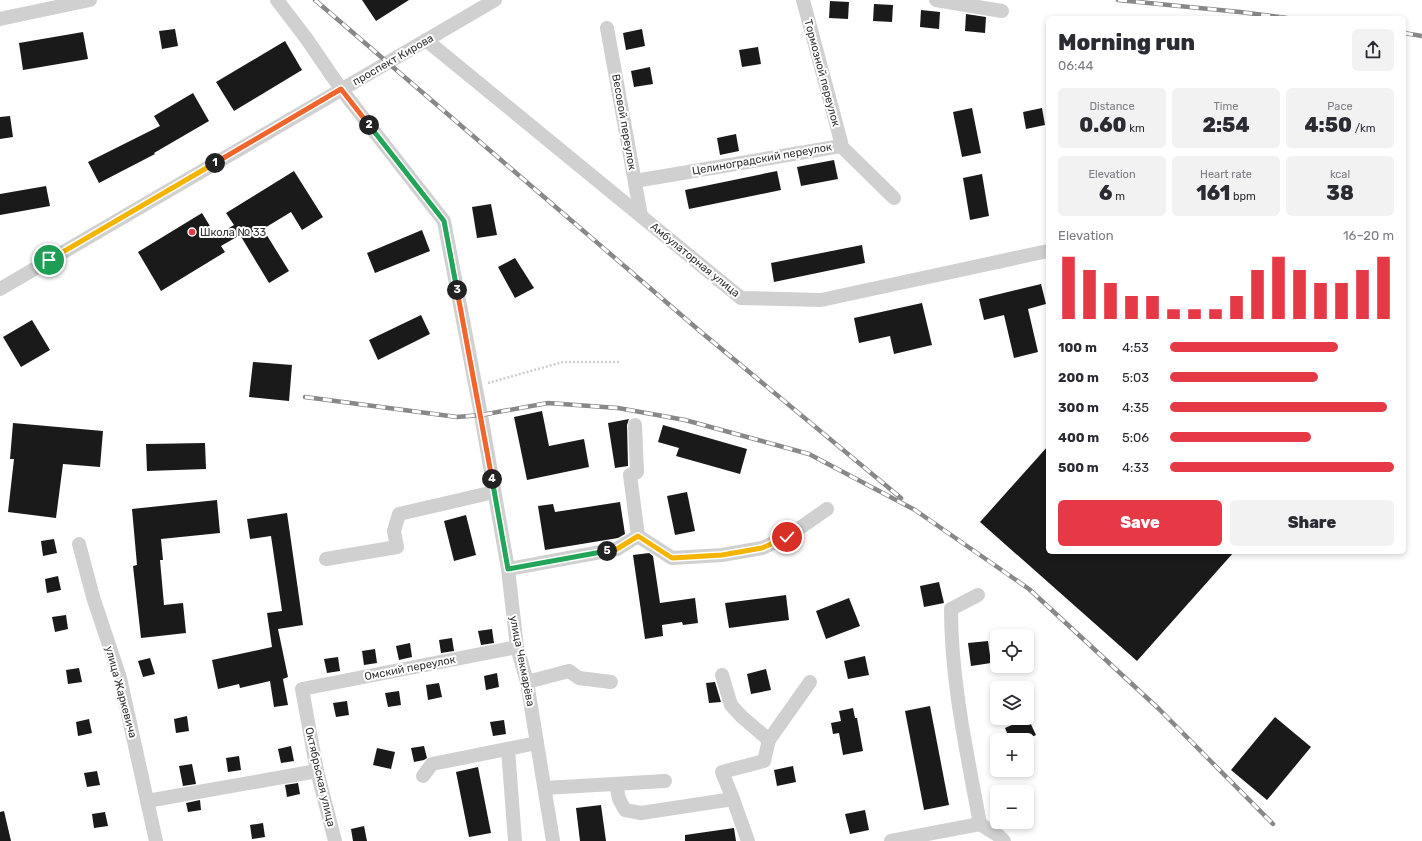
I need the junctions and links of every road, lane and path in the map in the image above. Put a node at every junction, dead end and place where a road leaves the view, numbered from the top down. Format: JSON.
{"nodes":[{"id":1,"x":90,"y":0,"type":"edge"},
{"id":2,"x":277,"y":0,"type":"edge"},
{"id":3,"x":495,"y":0,"type":"edge"},
{"id":4,"x":803,"y":0,"type":"edge"},
{"id":5,"x":936,"y":0,"type":"edge"},
{"id":6,"x":1002,"y":11,"type":"dead end"},
{"id":7,"x":0,"y":19,"type":"edge"},
{"id":8,"x":607,"y":28,"type":"dead end"},
{"id":9,"x":426,"y":40,"type":"junction"},
{"id":10,"x":341,"y":89,"type":"junction"},
{"id":11,"x":841,"y":146,"type":"junction"},
{"id":12,"x":635,"y":181,"type":"junction"},
{"id":13,"x":894,"y":198,"type":"dead end"},
{"id":14,"x":641,"y":216,"type":"junction"},
{"id":15,"x":1046,"y":251,"type":"edge"},
{"id":16,"x":0,"y":289,"type":"edge"},
{"id":17,"x":620,"y":362,"type":"dead end"},
{"id":18,"x":476,"y":386,"type":"junction"},
{"id":19,"x":635,"y":425,"type":"dead end"},
{"id":20,"x":494,"y":492,"type":"junction"},
{"id":21,"x":827,"y":509,"type":"dead end"},
{"id":22,"x":638,"y":536,"type":"junction"},
{"id":23,"x":79,"y":544,"type":"dead end"},
{"id":24,"x":326,"y":559,"type":"dead end"},
{"id":25,"x":508,"y":569,"type":"junction"},
{"id":26,"x":978,"y":595,"type":"dead end"},
{"id":27,"x":517,"y":647,"type":"junction"},
{"id":28,"x":722,"y":675,"type":"dead end"},
{"id":29,"x":527,"y":682,"type":"junction"},
{"id":30,"x":611,"y":682,"type":"dead end"},
{"id":31,"x":810,"y":682,"type":"dead end"},
{"id":32,"x":302,"y":689,"type":"joint"},
{"id":33,"x":768,"y":740,"type":"junction"},
{"id":34,"x":537,"y":743,"type":"junction"},
{"id":35,"x":508,"y":749,"type":"junction"},
{"id":36,"x":317,"y":771,"type":"junction"},
{"id":37,"x":423,"y":776,"type":"dead end"},
{"id":38,"x":665,"y":781,"type":"dead end"},
{"id":39,"x":616,"y":784,"type":"junction"},
{"id":40,"x":545,"y":788,"type":"junction"},
{"id":41,"x":733,"y":799,"type":"junction"},
{"id":42,"x":147,"y":801,"type":"junction"},
{"id":43,"x":980,"y":824,"type":"junction"},
{"id":44,"x":1002,"y":838,"type":"edge"},
{"id":45,"x":156,"y":841,"type":"edge"},
{"id":46,"x":334,"y":841,"type":"edge"},
{"id":47,"x":515,"y":841,"type":"edge"},
{"id":48,"x":553,"y":841,"type":"edge"},
{"id":49,"x":748,"y":841,"type":"edge"},
{"id":50,"x":891,"y":841,"type":"edge"}],
"edges":[{"from":1,"to":7,"type":"street"},
{"from":2,"to":10,"type":"street","name":"улица Чекмарёва"},
{"from":3,"to":9,"type":"street","name":"проспект Кирова"},
{"from":4,"to":11,"type":"street","name":"Тормозной переулок"},
{"from":5,"to":6,"type":"street"},
{"from":8,"to":12,"type":"street","name":"Весовой переулок"},
{"from":9,"to":10,"type":"street","name":"проспект Кирова"},
{"from":9,"to":14,"type":"street","name":"Амбулаторная улица"},
{"from":10,"to":16,"type":"street","name":"проспект Кирова"},
{"from":10,"to":18,"type":"street","name":"улица Чекмарёва"},
{"from":11,"to":12,"type":"street","name":"Целиноградский переулок"},
{"from":11,"to":13,"type":"street","name":"Целиноградский переулок"},
{"from":12,"to":14,"type":"street","name":"Весовой переулок"},
{"from":14,"to":15,"type":"street","name":"Амбулаторная улица"},
{"from":17,"to":18,"type":"path"},
{"from":18,"to":20,"type":"street","name":"улица Чекмарёва"},
{"from":19,"to":22,"type":"street"},
{"from":20,"to":24,"type":"street"},
{"from":20,"to":25,"type":"street","name":"улица Чекмарёва"},
{"from":21,"to":22,"type":"street"},
{"from":22,"to":25,"type":"street"},
{"from":23,"to":42,"type":"street","name":"улица Жаркевича"},
{"from":25,"to":27,"type":"street","name":"улица Чекмарёва"},
{"from":26,"to":43,"type":"street"},
{"from":27,"to":29,"type":"street","name":"улица Чекмарёва"},
{"from":27,"to":32,"type":"street","name":"Омский переулок"},
{"from":28,"to":33,"type":"street"},
{"from":29,"to":30,"type":"street"},
{"from":29,"to":34,"type":"street","name":"улица Чекмарёва"},
{"from":31,"to":33,"type":"street"},
{"from":32,"to":36,"type":"street","name":"Октябрьская улица"},
{"from":33,"to":41,"type":"street"},
{"from":34,"to":35,"type":"street"},
{"from":34,"to":40,"type":"street","name":"улица Чекмарёва"},
{"from":35,"to":37,"type":"street"},
{"from":35,"to":47,"type":"street"},
{"from":36,"to":42,"type":"street"},
{"from":36,"to":46,"type":"street","name":"Октябрьская улица"},
{"from":38,"to":39,"type":"street"},
{"from":39,"to":40,"type":"street"},
{"from":39,"to":41,"type":"street"},
{"from":40,"to":48,"type":"street","name":"улица Чекмарёва"},
{"from":41,"to":49,"type":"street"},
{"from":42,"to":45,"type":"street","name":"улица Жаркевича"},
{"from":43,"to":44,"type":"street"},
{"from":43,"to":50,"type":"street"}]}
